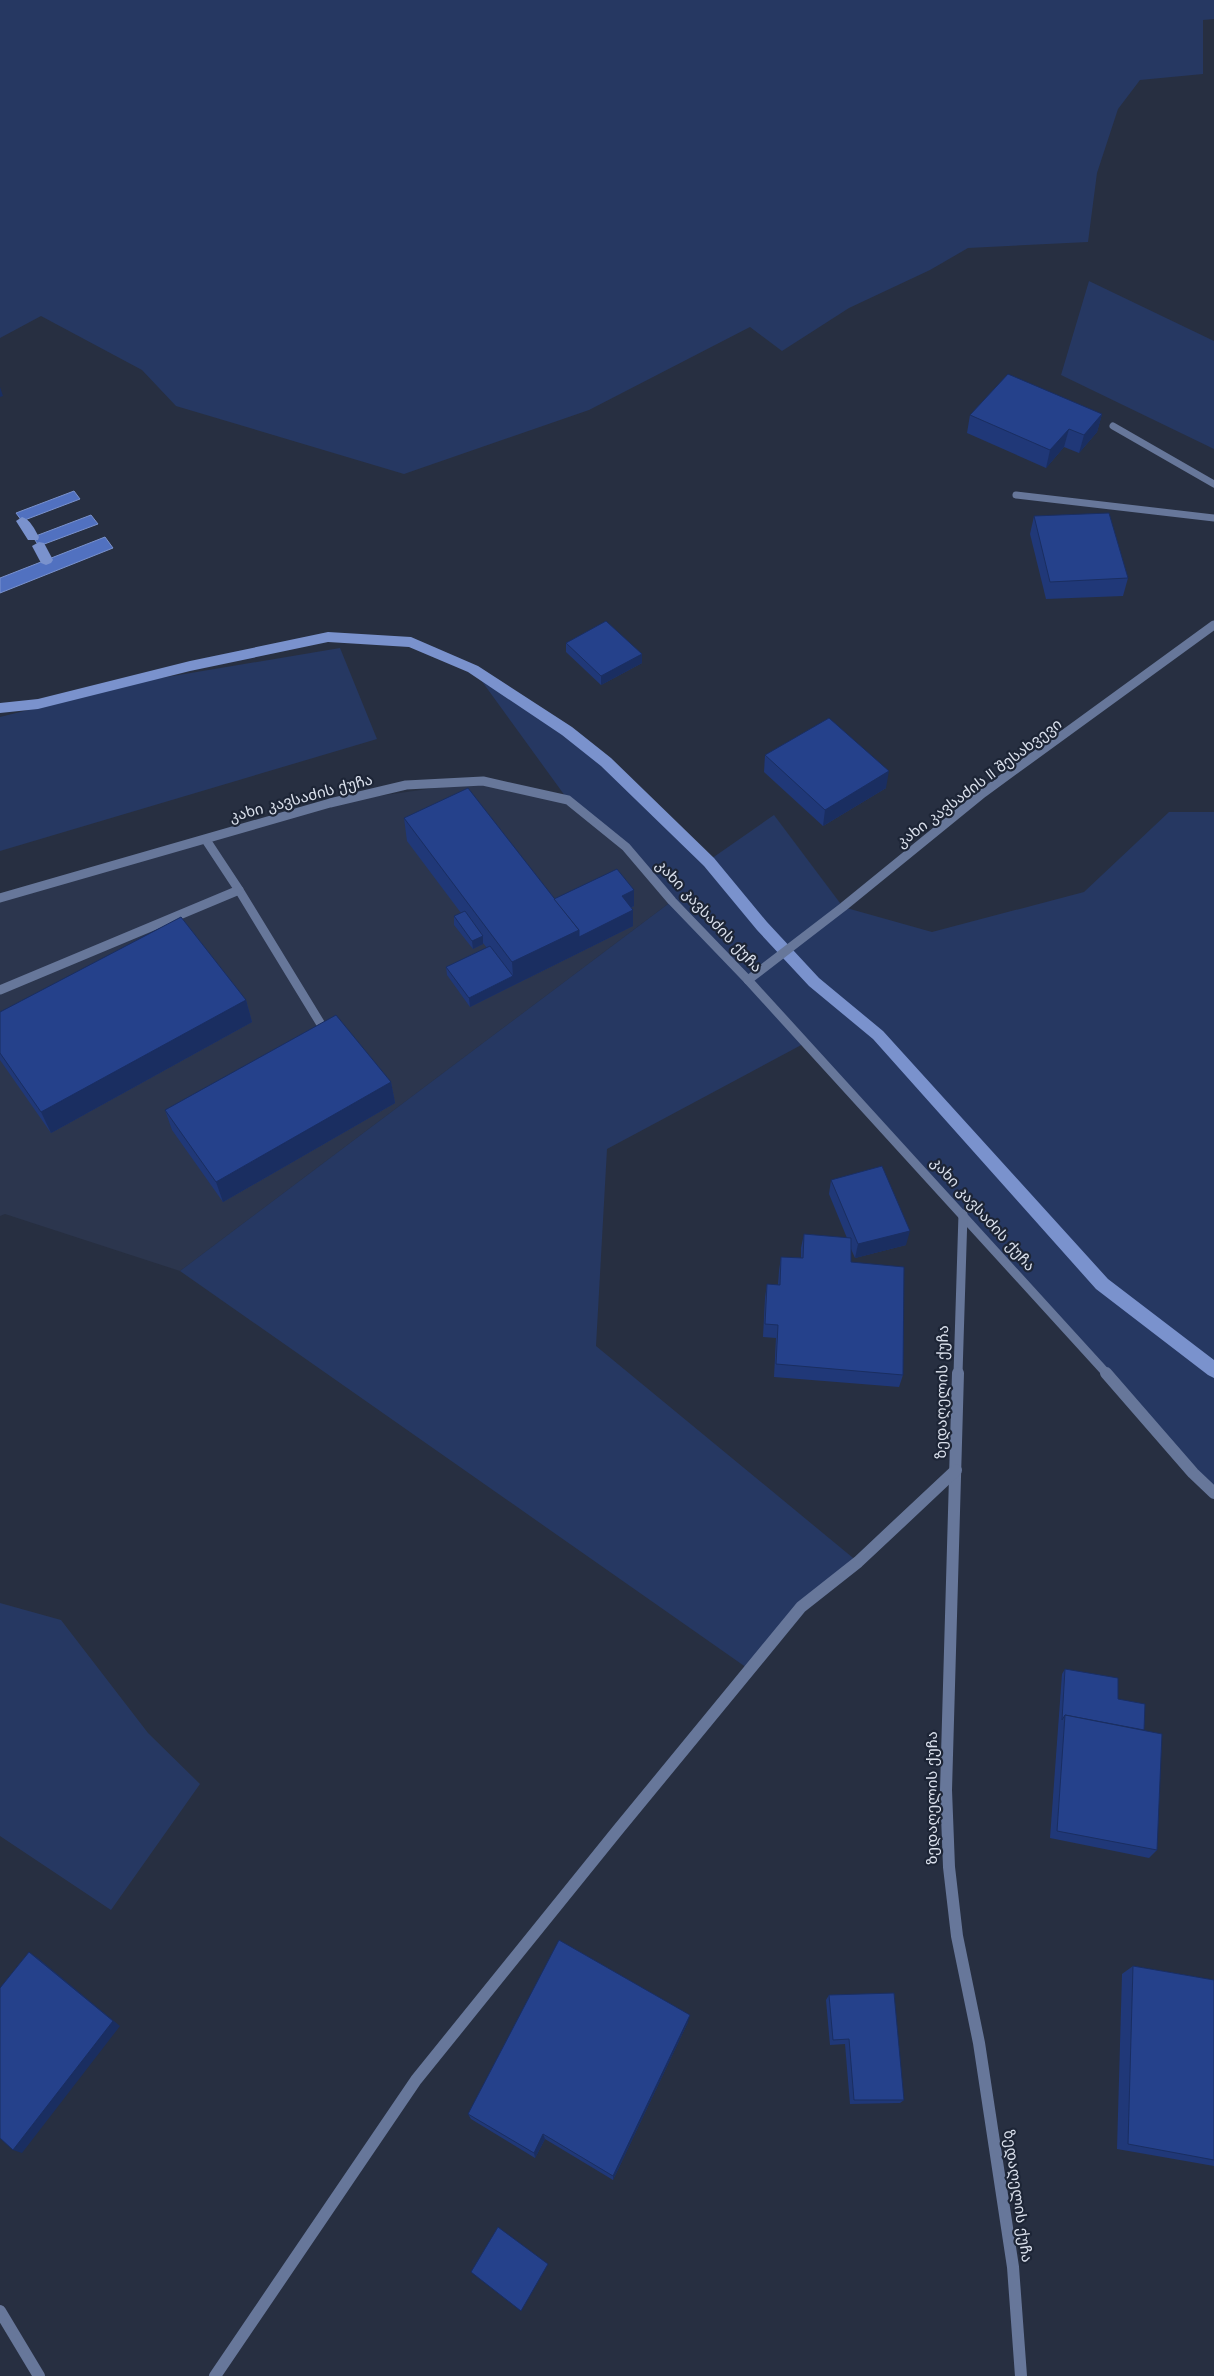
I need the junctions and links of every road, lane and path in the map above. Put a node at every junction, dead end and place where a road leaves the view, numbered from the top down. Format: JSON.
{"nodes":[{"id":1,"x":1113,"y":426,"type":"dead end"},
{"id":2,"x":1214,"y":484,"type":"edge"},
{"id":3,"x":1016,"y":496,"type":"dead end"},
{"id":4,"x":1214,"y":518,"type":"edge"},
{"id":5,"x":1214,"y":625,"type":"edge"},
{"id":6,"x":206,"y":840,"type":"junction"},
{"id":7,"x":239,"y":890,"type":"junction"},
{"id":8,"x":0,"y":898,"type":"edge"},
{"id":9,"x":748,"y":980,"type":"junction"},
{"id":10,"x":0,"y":990,"type":"edge"},
{"id":11,"x":322,"y":1026,"type":"edge"},
{"id":12,"x":963,"y":1214,"type":"junction"},
{"id":13,"x":956,"y":1470,"type":"junction"},
{"id":14,"x":1214,"y":1493,"type":"edge"},
{"id":15,"x":0,"y":2311,"type":"edge"},
{"id":16,"x":39,"y":2376,"type":"edge"},
{"id":17,"x":215,"y":2376,"type":"edge"},
{"id":18,"x":1021,"y":2376,"type":"edge"}],
"edges":[{"from":1,"to":2,"type":"street"},
{"from":3,"to":4,"type":"street"},
{"from":5,"to":9,"type":"street","name":"კახი კავსაძის II შესახვევი"},
{"from":6,"to":7,"type":"street"},
{"from":6,"to":8,"type":"street","name":"კახი კავსაძის ქუჩა"},
{"from":6,"to":9,"type":"street","name":"კახი კავსაძის ქუჩა"},
{"from":7,"to":10,"type":"street"},
{"from":7,"to":11,"type":"street"},
{"from":9,"to":12,"type":"street","name":"კახი კავსაძის ქუჩა"},
{"from":12,"to":13,"type":"street","name":"ზედაღელის ქუჩა"},
{"from":12,"to":14,"type":"street","name":"კახი კავსაძის ქუჩა"},
{"from":13,"to":17,"type":"street"},
{"from":13,"to":18,"type":"street","name":"ზედაღელის ქუჩა"},
{"from":15,"to":16,"type":"street"}]}
